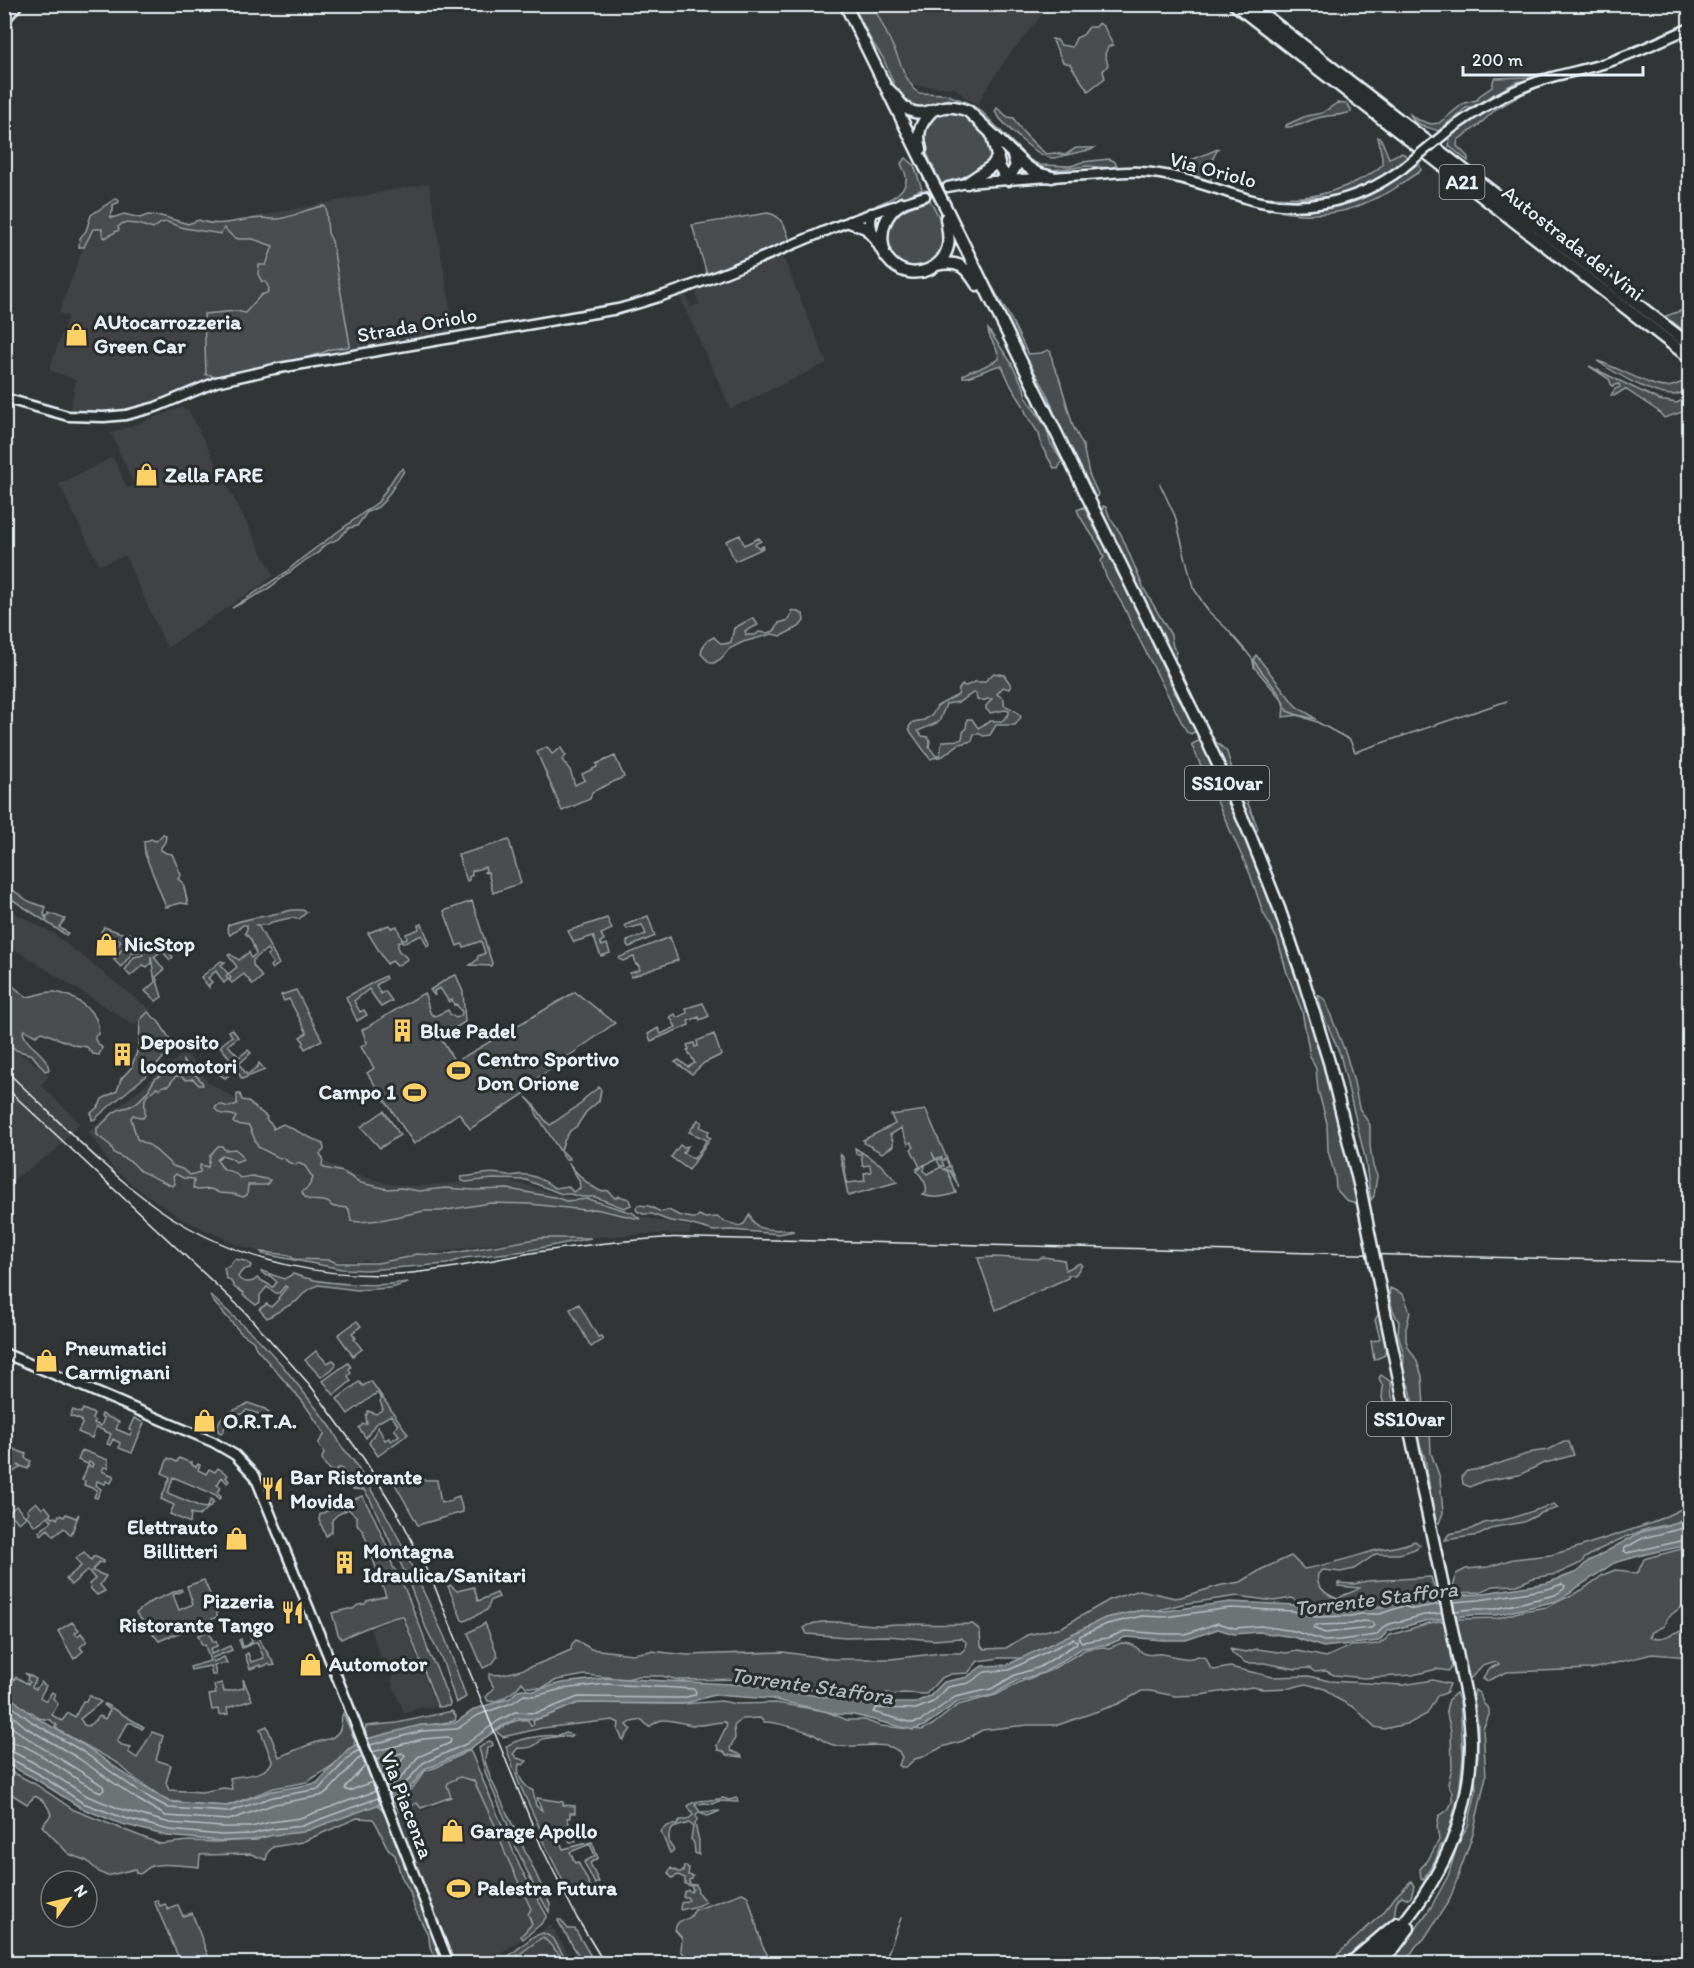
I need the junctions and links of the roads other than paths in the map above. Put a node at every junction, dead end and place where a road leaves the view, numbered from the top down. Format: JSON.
{"nodes":[{"id":1,"x":18,"y":4,"type":"edge"},
{"id":2,"x":846,"y":4,"type":"edge"},
{"id":3,"x":1234,"y":4,"type":"edge"},
{"id":4,"x":1250,"y":4,"type":"edge"},
{"id":5,"x":4,"y":21,"type":"edge"},
{"id":6,"x":1689,"y":28,"type":"edge"},
{"id":7,"x":886,"y":88,"type":"junction"},
{"id":8,"x":933,"y":110,"type":"junction"},
{"id":9,"x":987,"y":128,"type":"junction"},
{"id":10,"x":1011,"y":152,"type":"junction"},
{"id":11,"x":998,"y":156,"type":"junction"},
{"id":12,"x":925,"y":167,"type":"junction"},
{"id":13,"x":1052,"y":177,"type":"junction"},
{"id":14,"x":1008,"y":180,"type":"junction"},
{"id":15,"x":967,"y":183,"type":"junction"},
{"id":16,"x":948,"y":187,"type":"dead end"},
{"id":17,"x":925,"y":196,"type":"dead end"},
{"id":18,"x":902,"y":203,"type":"junction"},
{"id":19,"x":871,"y":214,"type":"junction"},
{"id":20,"x":948,"y":220,"type":"junction"},
{"id":21,"x":849,"y":222,"type":"junction"},
{"id":22,"x":878,"y":234,"type":"junction"},
{"id":23,"x":936,"y":266,"type":"junction"},
{"id":24,"x":986,"y":291,"type":"junction"},
{"id":25,"x":1689,"y":345,"type":"edge"},
{"id":26,"x":1689,"y":358,"type":"edge"},
{"id":27,"x":4,"y":398,"type":"edge"},
{"id":28,"x":4,"y":1353,"type":"edge"},
{"id":29,"x":1414,"y":1911,"type":"junction"},
{"id":30,"x":450,"y":1964,"type":"edge"},
{"id":31,"x":1349,"y":1964,"type":"edge"},
{"id":32,"x":1365,"y":1964,"type":"edge"},
{"id":33,"x":1378,"y":1964,"type":"edge"}],
"edges":[{"from":1,"to":5,"type":"street"},
{"from":2,"to":7,"type":"highway","number":"SS10var"},
{"from":3,"to":26,"type":"highway","name":"Autostrada dei Vini","number":"A21"},
{"from":4,"to":25,"type":"highway","name":"Autostrada dei Vini","number":"A21"},
{"from":6,"to":13,"type":"street","name":"Via Oriolo","bridge":true},
{"from":7,"to":8,"type":"highway"},
{"from":7,"to":12,"type":"highway","number":"SS10var"},
{"from":8,"to":9,"type":"highway"},
{"from":8,"to":12,"type":"highway"},
{"from":9,"to":10,"type":"highway"},
{"from":9,"to":11,"type":"highway"},
{"from":10,"to":13,"type":"highway"},
{"from":10,"to":14,"type":"highway"},
{"from":11,"to":14,"type":"highway"},
{"from":11,"to":15,"type":"highway"},
{"from":12,"to":20,"type":"highway","number":"SS10var","bridge":true},
{"from":13,"to":14,"type":"street","name":"Via Oriolo"},
{"from":14,"to":15,"type":"street","name":"Via Oriolo"},
{"from":15,"to":16,"type":"street","name":"Via Oriolo"},
{"from":17,"to":18,"type":"street"},
{"from":18,"to":19,"type":"street"},
{"from":18,"to":22,"type":"highway"},
{"from":19,"to":21,"type":"street"},
{"from":19,"to":22,"type":"highway"},
{"from":20,"to":23,"type":"highway"},
{"from":20,"to":24,"type":"highway","number":"SS10var"},
{"from":21,"to":22,"type":"highway"},
{"from":21,"to":27,"type":"street","name":"Strada Oriolo"},
{"from":22,"to":23,"type":"highway"},
{"from":23,"to":24,"type":"highway"},
{"from":24,"to":29,"type":"highway","number":"SS10var","bridge":true},
{"from":28,"to":30,"type":"street","name":"Via Piacenza"},
{"from":29,"to":31,"type":"highway"},
{"from":29,"to":32,"type":"highway"},
{"from":29,"to":33,"type":"highway"}]}
